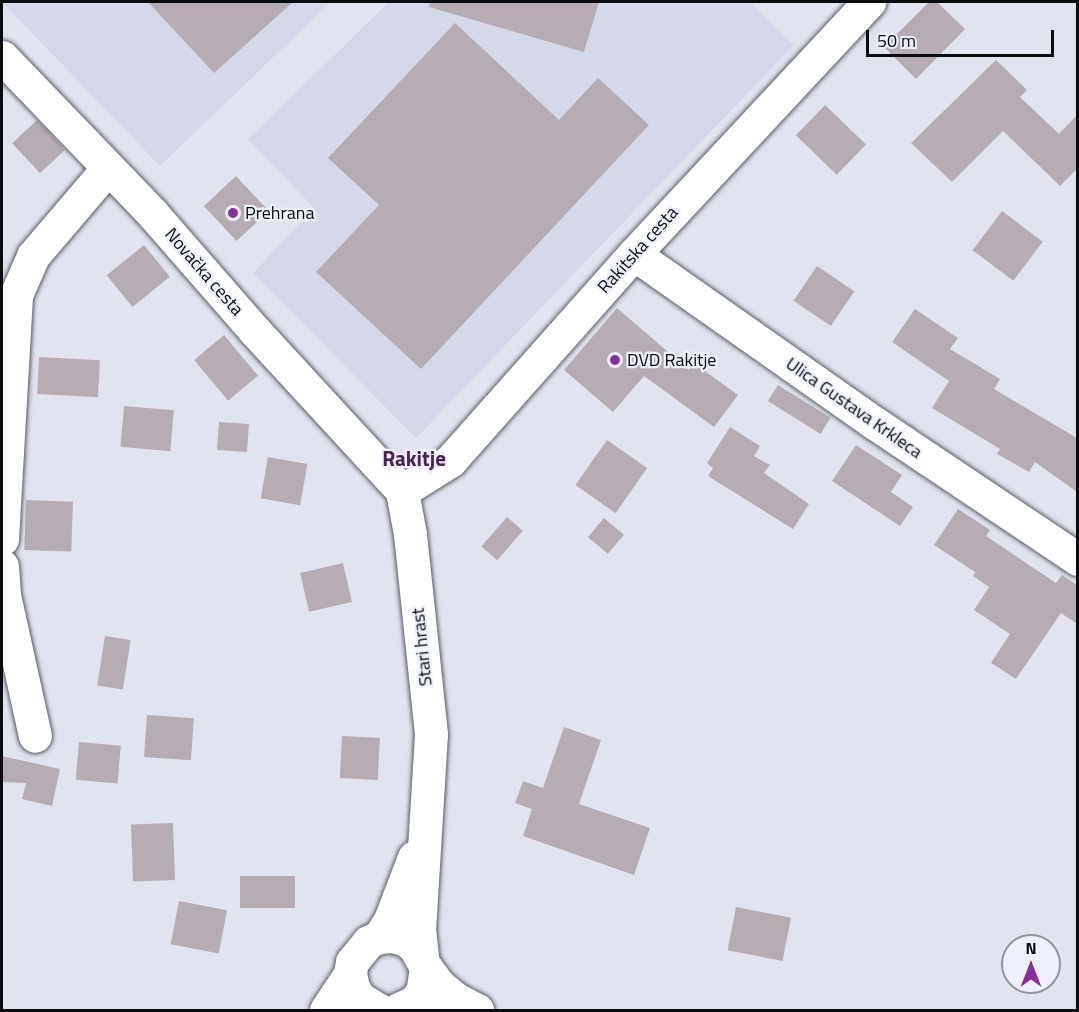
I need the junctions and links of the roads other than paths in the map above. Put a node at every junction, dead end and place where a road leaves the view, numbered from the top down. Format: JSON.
{"nodes":[{"id":1,"x":869,"y":2,"type":"edge"},
{"id":2,"x":2,"y":57,"type":"edge"},
{"id":3,"x":107,"y":169,"type":"junction"},
{"id":4,"x":634,"y":254,"type":"junction"},
{"id":5,"x":402,"y":491,"type":"junction"},
{"id":6,"x":2,"y":539,"type":"edge"},
{"id":7,"x":1077,"y":559,"type":"edge"},
{"id":8,"x":2,"y":566,"type":"edge"},
{"id":9,"x":35,"y":736,"type":"dead end"},
{"id":10,"x":427,"y":803,"type":"junction"},
{"id":11,"x":379,"y":937,"type":"junction"},
{"id":12,"x":424,"y":962,"type":"junction"},
{"id":13,"x":350,"y":975,"type":"junction"},
{"id":14,"x":393,"y":1010,"type":"edge"},
{"id":15,"x":477,"y":1010,"type":"edge"},
{"id":16,"x":326,"y":1011,"type":"edge"}],
"edges":[{"from":1,"to":4,"type":"street","name":"Rakitska cesta"},
{"from":2,"to":3,"type":"street","name":"Novačka cesta"},
{"from":3,"to":5,"type":"street","name":"Novačka cesta"},
{"from":3,"to":6,"type":"street"},
{"from":4,"to":5,"type":"street","name":"Rakitska cesta"},
{"from":4,"to":7,"type":"street","name":"Ulica Gustava Krkleca"},
{"from":5,"to":10,"type":"street","name":"Stari hrast"},
{"from":8,"to":9,"type":"street"},
{"from":10,"to":11,"type":"street","name":"Stari hrast"},
{"from":10,"to":12,"type":"street","name":"Stari hrast"},
{"from":11,"to":12,"type":"street"},
{"from":11,"to":13,"type":"street"},
{"from":12,"to":14,"type":"street"},
{"from":12,"to":15,"type":"street"},
{"from":13,"to":14,"type":"street"},
{"from":13,"to":16,"type":"street"},
{"from":14,"to":15,"type":"street"}]}
